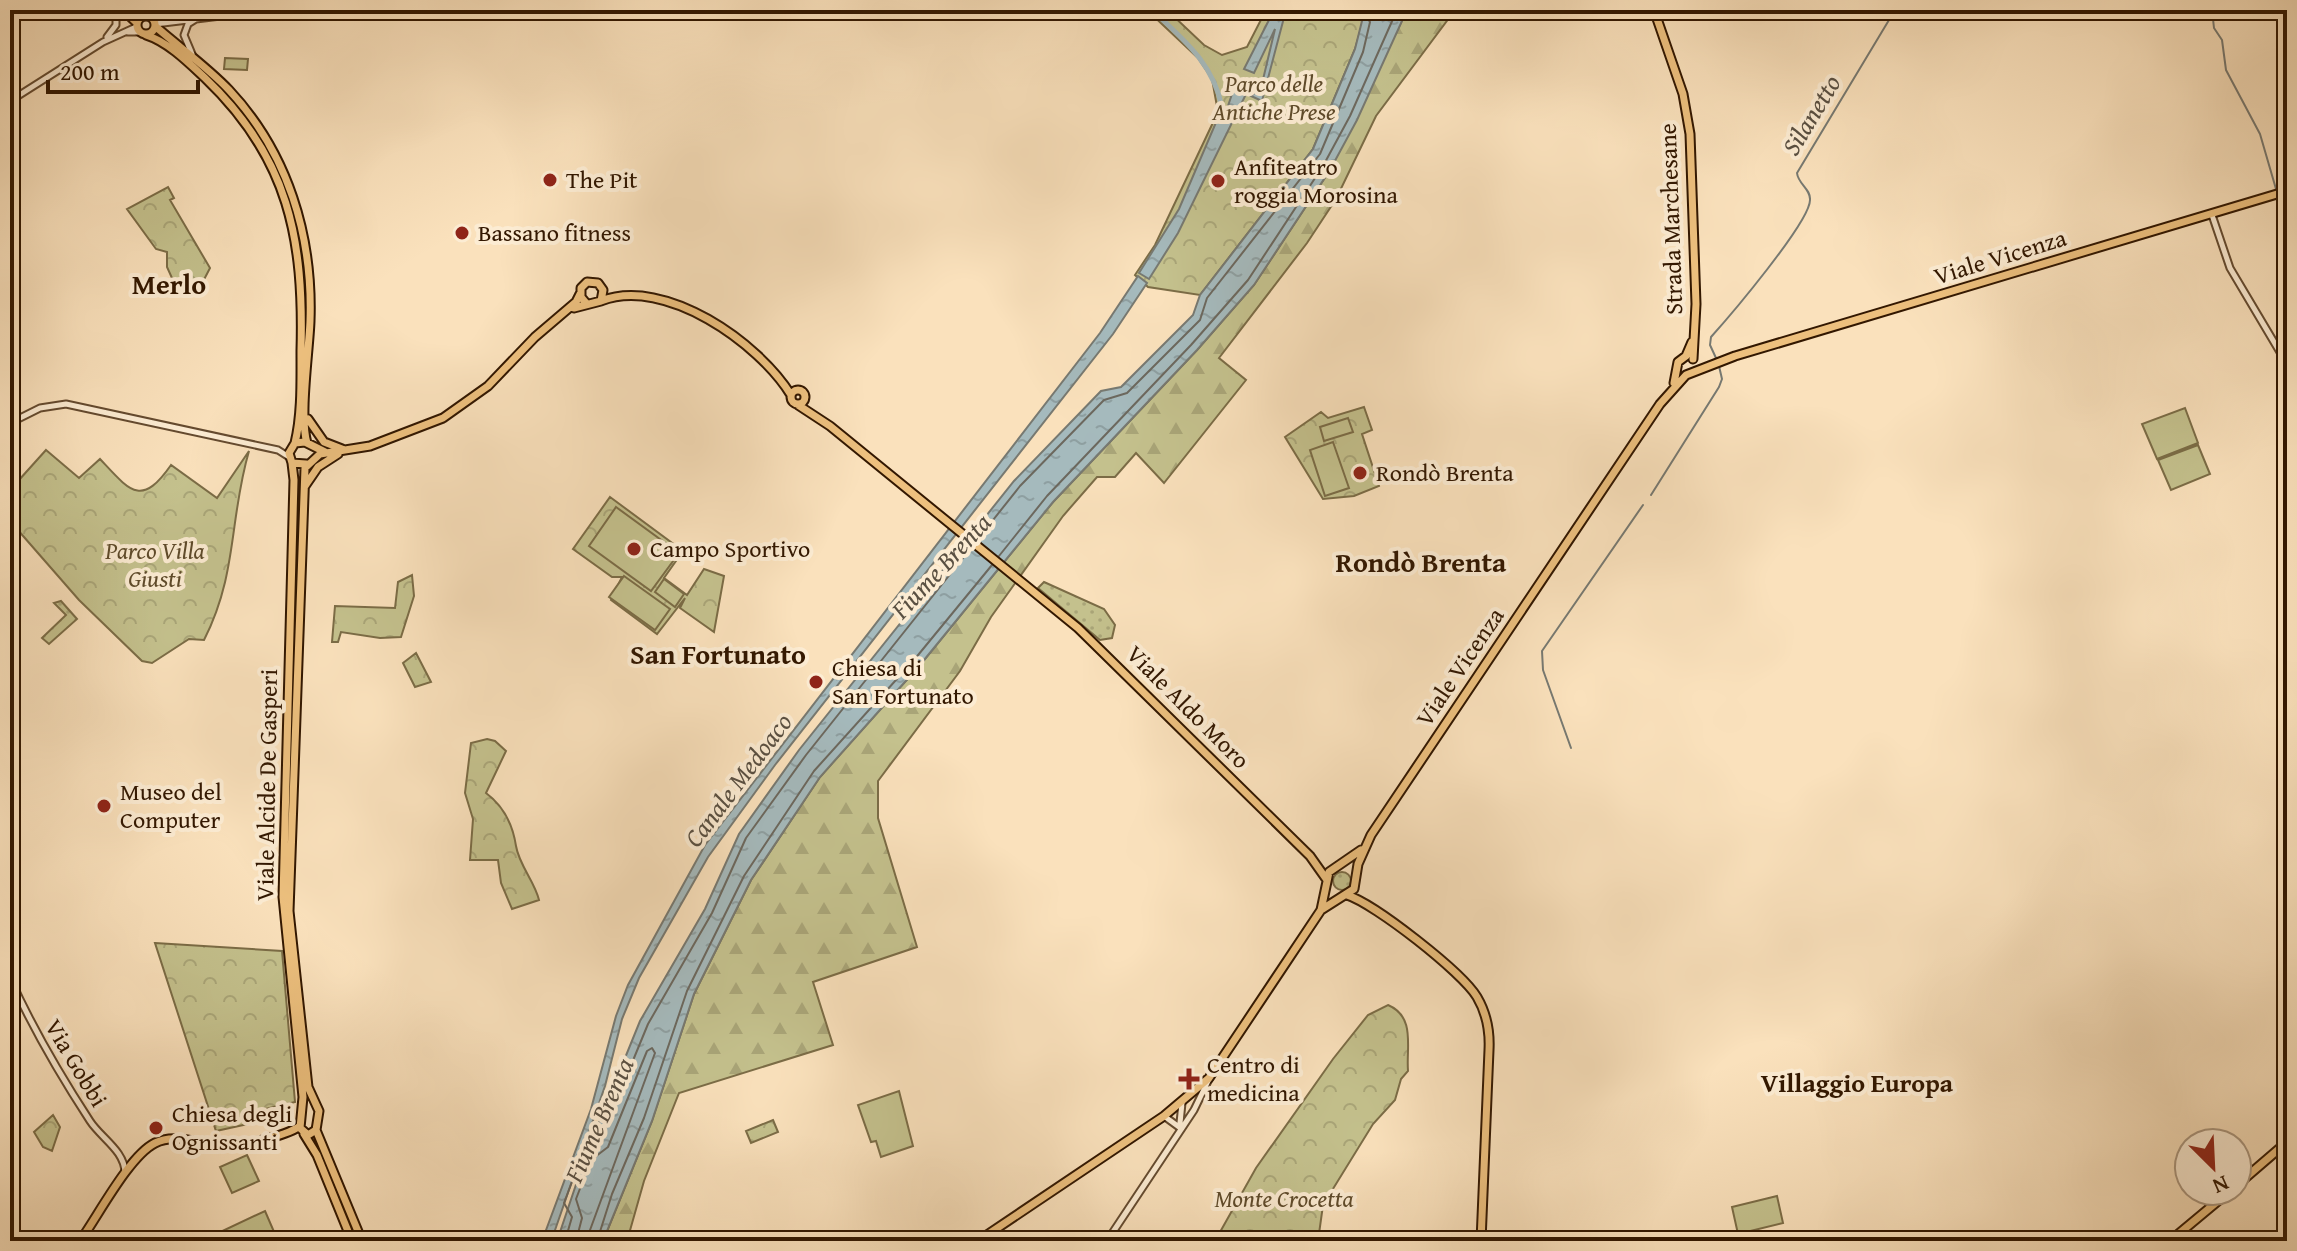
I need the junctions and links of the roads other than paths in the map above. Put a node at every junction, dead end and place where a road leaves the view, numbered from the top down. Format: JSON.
{"nodes":[{"id":1,"x":116,"y":10,"type":"edge"},
{"id":2,"x":123,"y":10,"type":"edge"},
{"id":3,"x":134,"y":10,"type":"edge"},
{"id":4,"x":271,"y":10,"type":"edge"},
{"id":5,"x":1654,"y":10,"type":"edge"},
{"id":6,"x":200,"y":17,"type":"junction"},
{"id":7,"x":151,"y":21,"type":"junction"},
{"id":8,"x":140,"y":29,"type":"junction"},
{"id":9,"x":103,"y":42,"type":"junction"},
{"id":10,"x":194,"y":57,"type":"junction"},
{"id":11,"x":10,"y":101,"type":"edge"},
{"id":12,"x":2287,"y":191,"type":"edge"},
{"id":13,"x":2212,"y":215,"type":"junction"},
{"id":14,"x":602,"y":287,"type":"junction"},
{"id":15,"x":580,"y":294,"type":"junction"},
{"id":16,"x":625,"y":297,"type":"junction"},
{"id":17,"x":601,"y":301,"type":"junction"},
{"id":18,"x":586,"y":303,"type":"junction"},
{"id":19,"x":564,"y":312,"type":"junction"},
{"id":20,"x":1691,"y":359,"type":"junction"},
{"id":21,"x":1724,"y":360,"type":"junction"},
{"id":22,"x":2287,"y":364,"type":"edge"},
{"id":23,"x":1678,"y":368,"type":"junction"},
{"id":24,"x":1689,"y":374,"type":"junction"},
{"id":25,"x":1671,"y":390,"type":"junction"},
{"id":26,"x":792,"y":393,"type":"junction"},
{"id":27,"x":805,"y":398,"type":"junction"},
{"id":28,"x":798,"y":405,"type":"junction"},
{"id":29,"x":307,"y":413,"type":"junction"},
{"id":30,"x":10,"y":423,"type":"edge"},
{"id":31,"x":830,"y":426,"type":"junction"},
{"id":32,"x":293,"y":444,"type":"junction"},
{"id":33,"x":309,"y":445,"type":"junction"},
{"id":34,"x":278,"y":450,"type":"junction"},
{"id":35,"x":348,"y":451,"type":"junction"},
{"id":36,"x":327,"y":453,"type":"junction"},
{"id":37,"x":291,"y":460,"type":"junction"},
{"id":38,"x":309,"y":461,"type":"junction"},
{"id":39,"x":303,"y":490,"type":"junction"},
{"id":40,"x":1363,"y":848,"type":"junction"},
{"id":41,"x":1316,"y":863,"type":"junction"},
{"id":42,"x":1338,"y":866,"type":"junction"},
{"id":43,"x":1356,"y":878,"type":"junction"},
{"id":44,"x":1327,"y":882,"type":"junction"},
{"id":45,"x":1344,"y":895,"type":"junction"},
{"id":46,"x":1372,"y":907,"type":"junction"},
{"id":47,"x":1321,"y":910,"type":"junction"},
{"id":48,"x":10,"y":978,"type":"edge"},
{"id":49,"x":1209,"y":1078,"type":"junction"},
{"id":50,"x":1184,"y":1101,"type":"junction"},
{"id":51,"x":315,"y":1103,"type":"junction"},
{"id":52,"x":302,"y":1108,"type":"junction"},
{"id":53,"x":1164,"y":1116,"type":"junction"},
{"id":54,"x":1187,"y":1117,"type":"junction"},
{"id":55,"x":1179,"y":1128,"type":"junction"},
{"id":56,"x":302,"y":1130,"type":"junction"},
{"id":57,"x":316,"y":1130,"type":"junction"},
{"id":58,"x":2287,"y":1142,"type":"edge"},
{"id":59,"x":122,"y":1160,"type":"junction"},
{"id":60,"x":137,"y":1161,"type":"junction"},
{"id":61,"x":2253,"y":1171,"type":"edge"},
{"id":62,"x":122,"y":1181,"type":"junction"},
{"id":63,"x":2211,"y":1207,"type":"edge"},
{"id":64,"x":80,"y":1241,"type":"edge"},
{"id":65,"x":352,"y":1241,"type":"edge"},
{"id":66,"x":362,"y":1241,"type":"edge"},
{"id":67,"x":978,"y":1241,"type":"edge"},
{"id":68,"x":1107,"y":1241,"type":"edge"},
{"id":69,"x":1481,"y":1241,"type":"edge"},
{"id":70,"x":2170,"y":1241,"type":"edge"}],
"edges":[{"from":1,"to":9,"type":"street"},
{"from":2,"to":8,"type":"main road","name":"Viale Alcide De Gasperi"},
{"from":3,"to":7,"type":"main road","name":"Viale Alcide De Gasperi"},
{"from":4,"to":6,"type":"street"},
{"from":5,"to":20,"type":"main road","name":"Strada Marchesane"},
{"from":6,"to":7,"type":"street"},
{"from":6,"to":10,"type":"street"},
{"from":7,"to":8,"type":"main road"},
{"from":7,"to":8,"type":"main road"},
{"from":7,"to":10,"type":"main road","name":"Viale Alcide De Gasperi"},
{"from":8,"to":9,"type":"street"},
{"from":8,"to":32,"type":"main road","name":"Viale Alcide De Gasperi"},
{"from":9,"to":11,"type":"street"},
{"from":10,"to":29,"type":"main road","name":"Viale Alcide De Gasperi"},
{"from":12,"to":13,"type":"main road","name":"Viale Vicenza"},
{"from":13,"to":21,"type":"main road","name":"Viale Vicenza"},
{"from":13,"to":22,"type":"street"},
{"from":14,"to":15,"type":"main road"},
{"from":14,"to":16,"type":"main road"},
{"from":14,"to":17,"type":"main road"},
{"from":15,"to":18,"type":"main road"},
{"from":15,"to":19,"type":"main road"},
{"from":16,"to":17,"type":"main road"},
{"from":16,"to":26,"type":"main road"},
{"from":17,"to":18,"type":"main road"},
{"from":18,"to":19,"type":"main road"},
{"from":19,"to":35,"type":"main road"},
{"from":20,"to":21,"type":"main road","name":"Viale Vicenza"},
{"from":20,"to":23,"type":"main road","name":"Viale Vicenza"},
{"from":20,"to":24,"type":"main road"},
{"from":21,"to":24,"type":"main road","name":"Viale Vicenza"},
{"from":23,"to":24,"type":"main road"},
{"from":23,"to":25,"type":"main road","name":"Viale Vicenza"},
{"from":24,"to":25,"type":"main road","name":"Viale Vicenza"},
{"from":25,"to":40,"type":"main road","name":"Viale Vicenza"},
{"from":26,"to":27,"type":"main road"},
{"from":26,"to":28,"type":"main road"},
{"from":27,"to":28,"type":"main road"},
{"from":27,"to":31,"type":"main road"},
{"from":28,"to":31,"type":"main road"},
{"from":29,"to":33,"type":"main road","name":"Viale Alcide De Gasperi"},
{"from":29,"to":35,"type":"main road"},
{"from":30,"to":34,"type":"street"},
{"from":31,"to":41,"type":"main road","name":"Viale Aldo Moro"},
{"from":32,"to":33,"type":"main road"},
{"from":32,"to":34,"type":"street"},
{"from":32,"to":37,"type":"main road","name":"Viale Alcide De Gasperi"},
{"from":33,"to":36,"type":"main road"},
{"from":33,"to":38,"type":"main road","name":"Viale Alcide De Gasperi"},
{"from":34,"to":37,"type":"street"},
{"from":35,"to":36,"type":"main road"},
{"from":35,"to":39,"type":"main road"},
{"from":36,"to":38,"type":"main road"},
{"from":37,"to":38,"type":"main road"},
{"from":37,"to":52,"type":"main road","name":"Viale Alcide De Gasperi"},
{"from":38,"to":39,"type":"main road","name":"Viale Alcide De Gasperi"},
{"from":39,"to":51,"type":"main road","name":"Viale Alcide De Gasperi"},
{"from":40,"to":42,"type":"main road","name":"Viale Vicenza"},
{"from":40,"to":43,"type":"main road","name":"Viale Vicenza"},
{"from":41,"to":42,"type":"main road"},
{"from":41,"to":44,"type":"main road","name":"Viale Aldo Moro"},
{"from":42,"to":43,"type":"main road"},
{"from":42,"to":44,"type":"main road","name":"Viale Vicenza"},
{"from":43,"to":45,"type":"main road","name":"Viale Vicenza"},
{"from":43,"to":46,"type":"main road"},
{"from":44,"to":45,"type":"main road"},
{"from":44,"to":47,"type":"main road","name":"Viale Vicenza"},
{"from":45,"to":46,"type":"main road"},
{"from":45,"to":47,"type":"main road","name":"Viale Vicenza"},
{"from":46,"to":69,"type":"main road"},
{"from":47,"to":49,"type":"main road","name":"Viale Vicenza"},
{"from":48,"to":59,"type":"street","name":"Via Gobbi"},
{"from":49,"to":50,"type":"main road","name":"Viale Vicenza"},
{"from":49,"to":54,"type":"street"},
{"from":50,"to":53,"type":"main road","name":"Viale Vicenza"},
{"from":50,"to":54,"type":"street"},
{"from":50,"to":55,"type":"street"},
{"from":51,"to":52,"type":"main road"},
{"from":51,"to":57,"type":"main road","name":"Viale Alcide De Gasperi"},
{"from":52,"to":56,"type":"main road","name":"Viale Alcide De Gasperi"},
{"from":53,"to":55,"type":"street"},
{"from":53,"to":67,"type":"main road","name":"Viale Vicenza"},
{"from":54,"to":55,"type":"street"},
{"from":55,"to":68,"type":"street"},
{"from":56,"to":57,"type":"main road"},
{"from":56,"to":60,"type":"main road"},
{"from":56,"to":65,"type":"main road"},
{"from":57,"to":66,"type":"main road","name":"Viale Alcide De Gasperi"},
{"from":58,"to":61,"type":"main road"},
{"from":59,"to":60,"type":"street"},
{"from":59,"to":62,"type":"street"},
{"from":60,"to":62,"type":"main road"},
{"from":62,"to":64,"type":"main road"},
{"from":63,"to":70,"type":"main road"}]}
